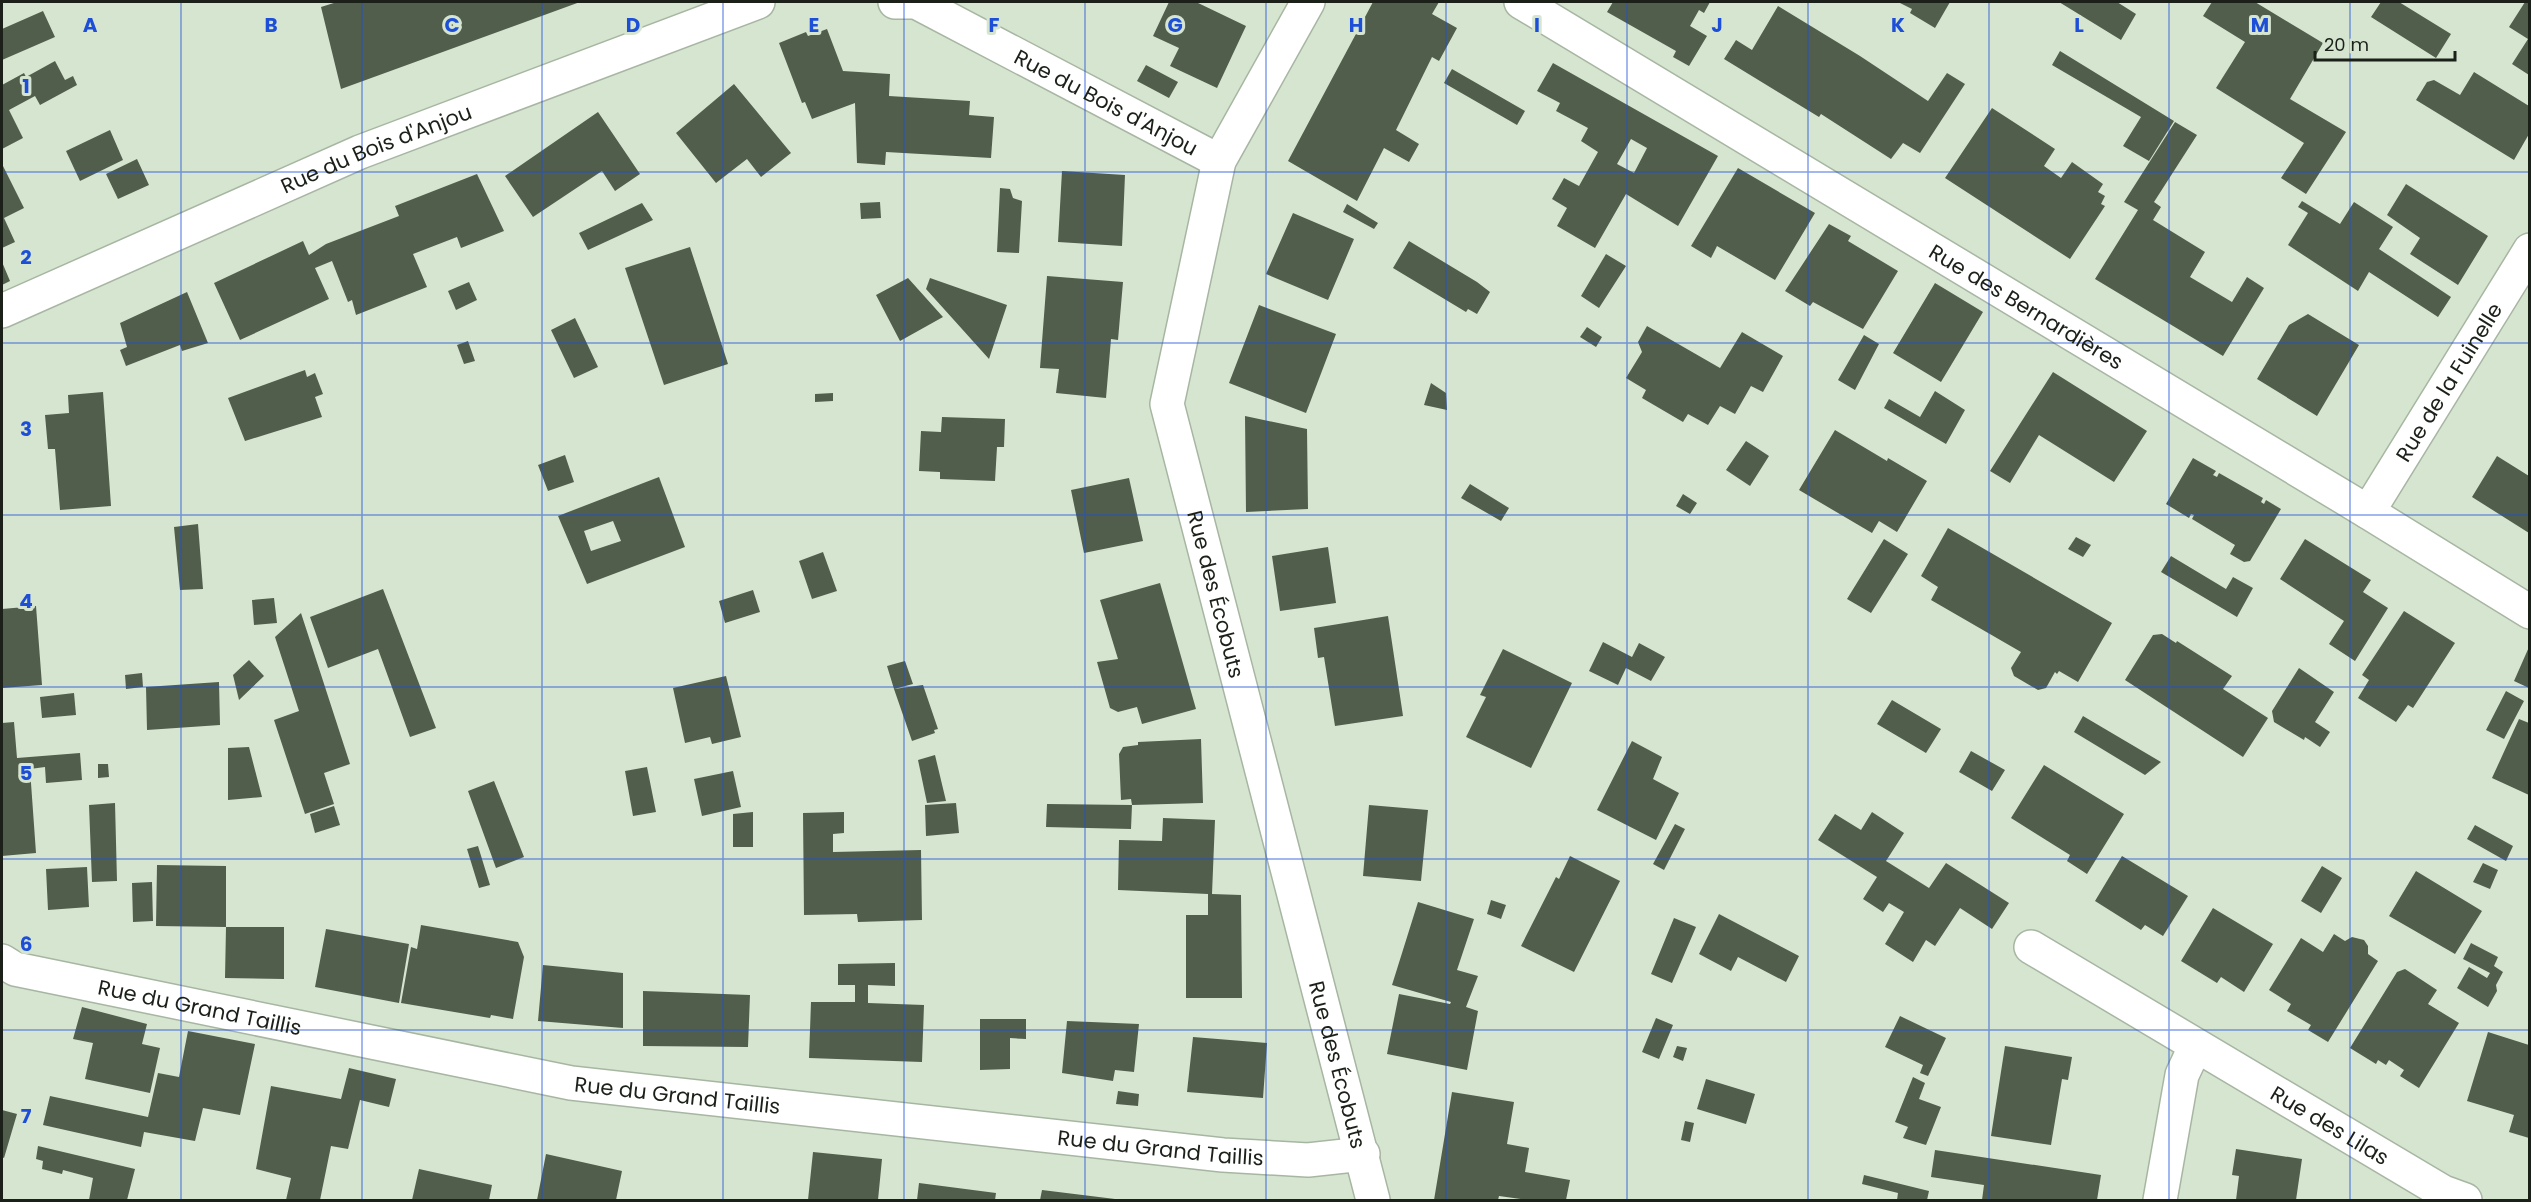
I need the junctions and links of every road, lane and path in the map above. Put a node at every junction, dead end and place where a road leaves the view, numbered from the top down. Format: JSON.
{"nodes":[{"id":1,"x":758,"y":2,"type":"edge"},
{"id":2,"x":895,"y":2,"type":"edge"},
{"id":3,"x":1308,"y":2,"type":"edge"},
{"id":4,"x":1521,"y":2,"type":"edge"},
{"id":5,"x":1219,"y":161,"type":"junction"},
{"id":6,"x":2529,"y":250,"type":"edge"},
{"id":7,"x":2,"y":311,"type":"edge"},
{"id":8,"x":2368,"y":512,"type":"junction"},
{"id":9,"x":2529,"y":612,"type":"edge"},
{"id":10,"x":2031,"y":947,"type":"dead end"},
{"id":11,"x":2,"y":961,"type":"edge"},
{"id":12,"x":2195,"y":1047,"type":"junction"},
{"id":13,"x":1363,"y":1155,"type":"junction"},
{"id":14,"x":1373,"y":1200,"type":"edge"},
{"id":15,"x":2160,"y":1200,"type":"edge"},
{"id":16,"x":2464,"y":1200,"type":"edge"}],
"edges":[{"from":1,"to":7,"type":"street","name":"Rue du Bois d'Anjou"},
{"from":2,"to":5,"type":"street","name":"Rue du Bois d'Anjou"},
{"from":3,"to":5,"type":"street","name":"Rue des Écobuts"},
{"from":4,"to":8,"type":"street","name":"Rue des Bernardières"},
{"from":5,"to":13,"type":"street","name":"Rue des Écobuts"},
{"from":6,"to":8,"type":"street","name":"Rue de la Fuinelle"},
{"from":8,"to":9,"type":"street","name":"Rue des Bernardières"},
{"from":10,"to":12,"type":"street","name":"Rue des Lilas"},
{"from":11,"to":13,"type":"street","name":"Rue du Grand Taillis"},
{"from":12,"to":15,"type":"street"},
{"from":12,"to":16,"type":"street","name":"Rue des Lilas"},
{"from":13,"to":14,"type":"street","name":"Rue des Écobuts"}]}
